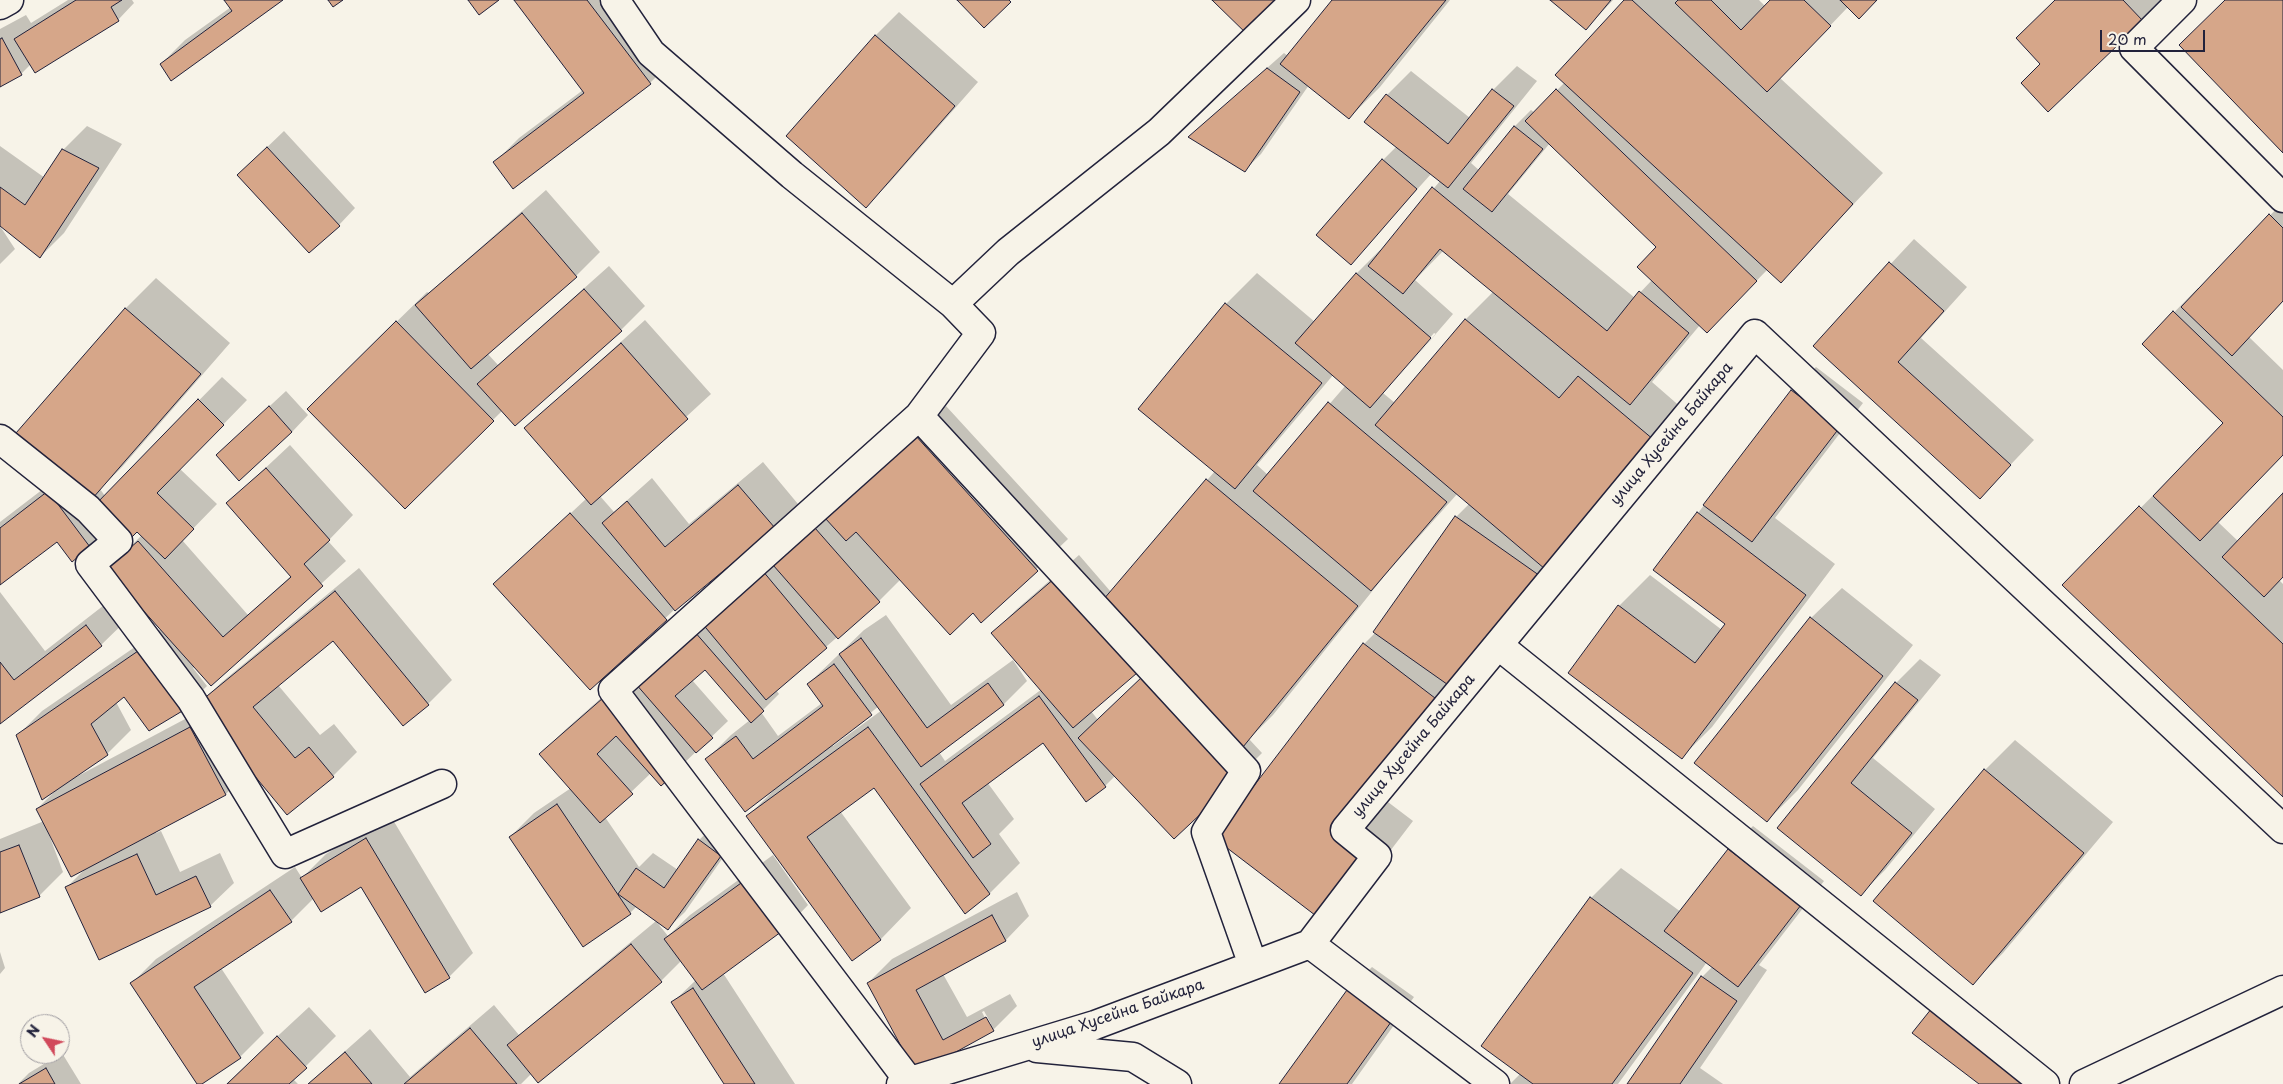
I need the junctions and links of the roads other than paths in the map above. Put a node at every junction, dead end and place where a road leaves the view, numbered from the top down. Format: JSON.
{"nodes":[{"id":1,"x":9,"y":0,"type":"edge"},
{"id":2,"x":615,"y":0,"type":"edge"},
{"id":3,"x":1296,"y":0,"type":"edge"},
{"id":4,"x":2182,"y":0,"type":"edge"},
{"id":5,"x":0,"y":5,"type":"edge"},
{"id":6,"x":2283,"y":198,"type":"edge"},
{"id":7,"x":953,"y":304,"type":"junction"},
{"id":8,"x":919,"y":416,"type":"junction"},
{"id":9,"x":0,"y":439,"type":"edge"},
{"id":10,"x":1498,"y":645,"type":"junction"},
{"id":11,"x":442,"y":784,"type":"dead end"},
{"id":12,"x":2283,"y":829,"type":"edge"},
{"id":13,"x":1310,"y":944,"type":"junction"},
{"id":14,"x":1253,"y":965,"type":"junction"},
{"id":15,"x":2283,"y":990,"type":"edge"},
{"id":16,"x":1023,"y":1047,"type":"junction"},
{"id":17,"x":905,"y":1083,"type":"edge"},
{"id":18,"x":1177,"y":1084,"type":"edge"},
{"id":19,"x":1495,"y":1084,"type":"edge"},
{"id":20,"x":2045,"y":1084,"type":"edge"},
{"id":21,"x":2084,"y":1084,"type":"edge"}],
"edges":[{"from":1,"to":5,"type":"street"},
{"from":2,"to":7,"type":"street"},
{"from":3,"to":7,"type":"street"},
{"from":4,"to":6,"type":"street"},
{"from":7,"to":8,"type":"street"},
{"from":8,"to":14,"type":"street"},
{"from":8,"to":17,"type":"street"},
{"from":9,"to":11,"type":"street"},
{"from":10,"to":12,"type":"street","name":"улица Хусейна Байкара"},
{"from":10,"to":13,"type":"street","name":"улица Хусейна Байкара"},
{"from":10,"to":20,"type":"street"},
{"from":13,"to":14,"type":"street","name":"улица Хусейна Байкара"},
{"from":13,"to":19,"type":"street"},
{"from":14,"to":16,"type":"street","name":"улица Хусейна Байкара"},
{"from":15,"to":21,"type":"street"},
{"from":16,"to":17,"type":"street","name":"улица Хусейна Байкара"},
{"from":16,"to":18,"type":"street","name":"улица Хусейна Байкара"}]}
